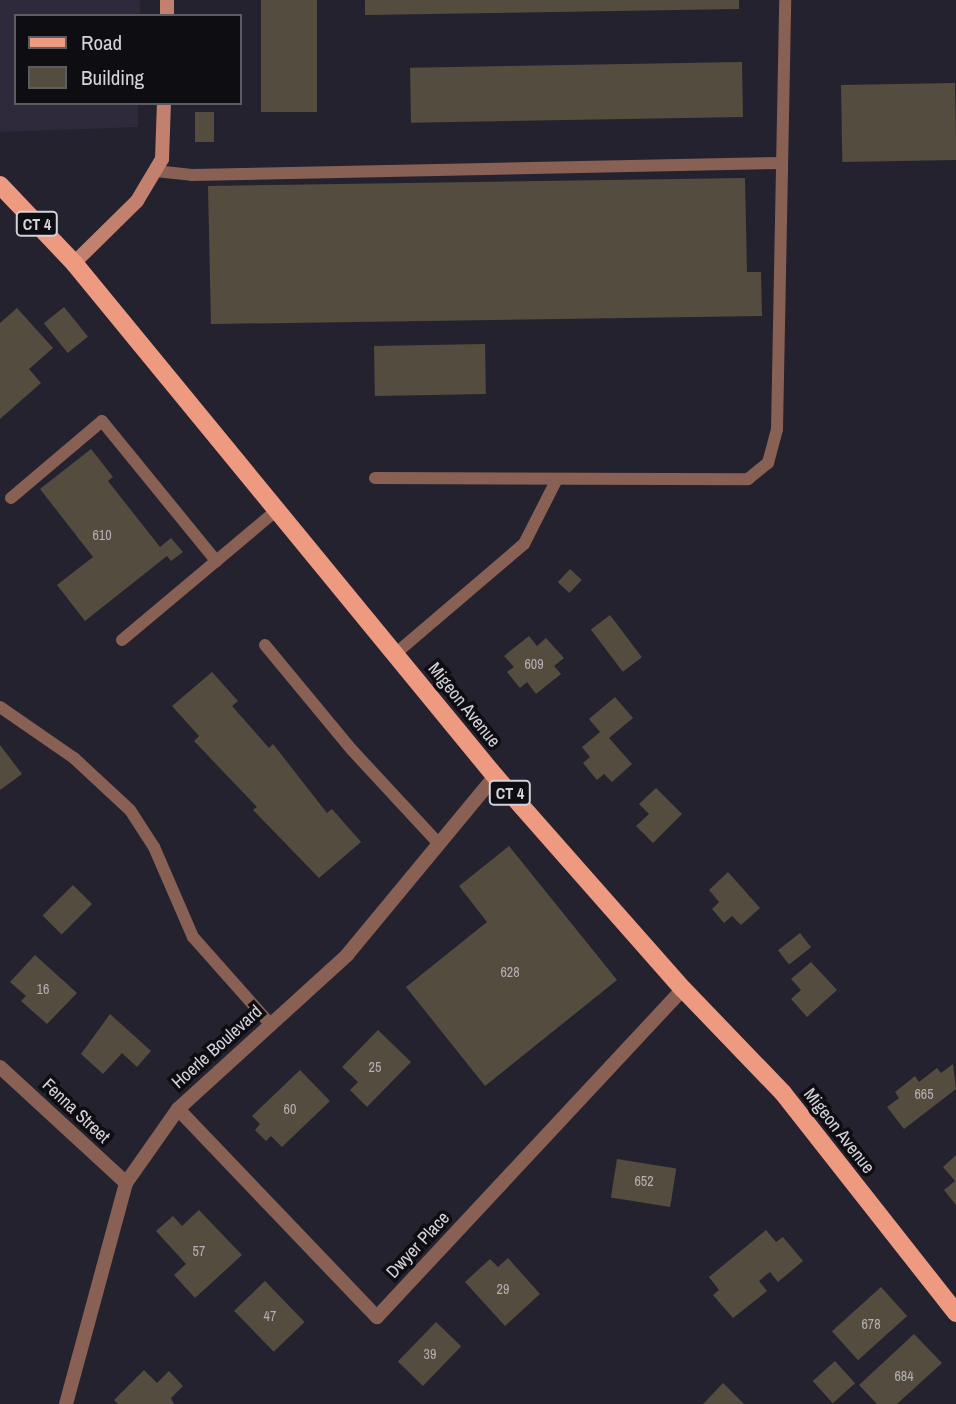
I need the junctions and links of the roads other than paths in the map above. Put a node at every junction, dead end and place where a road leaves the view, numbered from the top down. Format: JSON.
{"nodes":[{"id":1,"x":785,"y":0,"type":"edge"},
{"id":2,"x":164,"y":105,"type":"edge"},
{"id":3,"x":782,"y":163,"type":"junction"},
{"id":4,"x":155,"y":171,"type":"junction"},
{"id":5,"x":0,"y":185,"type":"edge"},
{"id":6,"x":74,"y":262,"type":"junction"},
{"id":7,"x":374,"y":478,"type":"dead end"},
{"id":8,"x":556,"y":479,"type":"junction"},
{"id":9,"x":11,"y":498,"type":"dead end"},
{"id":10,"x":277,"y":510,"type":"junction"},
{"id":11,"x":216,"y":561,"type":"junction"},
{"id":12,"x":122,"y":640,"type":"dead end"},
{"id":13,"x":265,"y":645,"type":"dead end"},
{"id":14,"x":395,"y":654,"type":"junction"},
{"id":15,"x":0,"y":707,"type":"edge"},
{"id":16,"x":495,"y":776,"type":"junction"},
{"id":17,"x":439,"y":844,"type":"junction"},
{"id":18,"x":683,"y":989,"type":"junction"},
{"id":19,"x":271,"y":1025,"type":"junction"},
{"id":20,"x":0,"y":1067,"type":"edge"},
{"id":21,"x":178,"y":1109,"type":"junction"},
{"id":22,"x":126,"y":1183,"type":"junction"},
{"id":23,"x":956,"y":1312,"type":"edge"},
{"id":24,"x":66,"y":1404,"type":"edge"}],
"edges":[{"from":1,"to":3,"type":"lane"},
{"from":2,"to":4,"type":"main road"},
{"from":3,"to":4,"type":"lane"},
{"from":3,"to":8,"type":"lane"},
{"from":4,"to":6,"type":"main road"},
{"from":5,"to":6,"type":"main road","number":"CT 4"},
{"from":6,"to":10,"type":"main road","name":"Migeon Avenue","number":"CT 4"},
{"from":7,"to":8,"type":"lane"},
{"from":8,"to":14,"type":"lane"},
{"from":9,"to":11,"type":"lane"},
{"from":10,"to":11,"type":"lane"},
{"from":10,"to":14,"type":"main road","name":"Migeon Avenue","number":"CT 4"},
{"from":11,"to":12,"type":"lane"},
{"from":13,"to":17,"type":"lane"},
{"from":14,"to":16,"type":"main road","name":"Migeon Avenue","number":"CT 4"},
{"from":15,"to":19,"type":"lane"},
{"from":16,"to":17,"type":"street","name":"Hoerle Boulevard"},
{"from":16,"to":18,"type":"main road","name":"Migeon Avenue","number":"CT 4"},
{"from":17,"to":19,"type":"street","name":"Hoerle Boulevard"},
{"from":18,"to":21,"type":"street","name":"Dwyer Place"},
{"from":18,"to":23,"type":"main road","name":"Migeon Avenue","number":"CT 4"},
{"from":19,"to":21,"type":"street","name":"Hoerle Boulevard"},
{"from":20,"to":22,"type":"street","name":"Fenna Street"},
{"from":21,"to":22,"type":"street","name":"Hoerle Boulevard"},
{"from":22,"to":24,"type":"street","name":"Hoerle Boulevard"}]}
